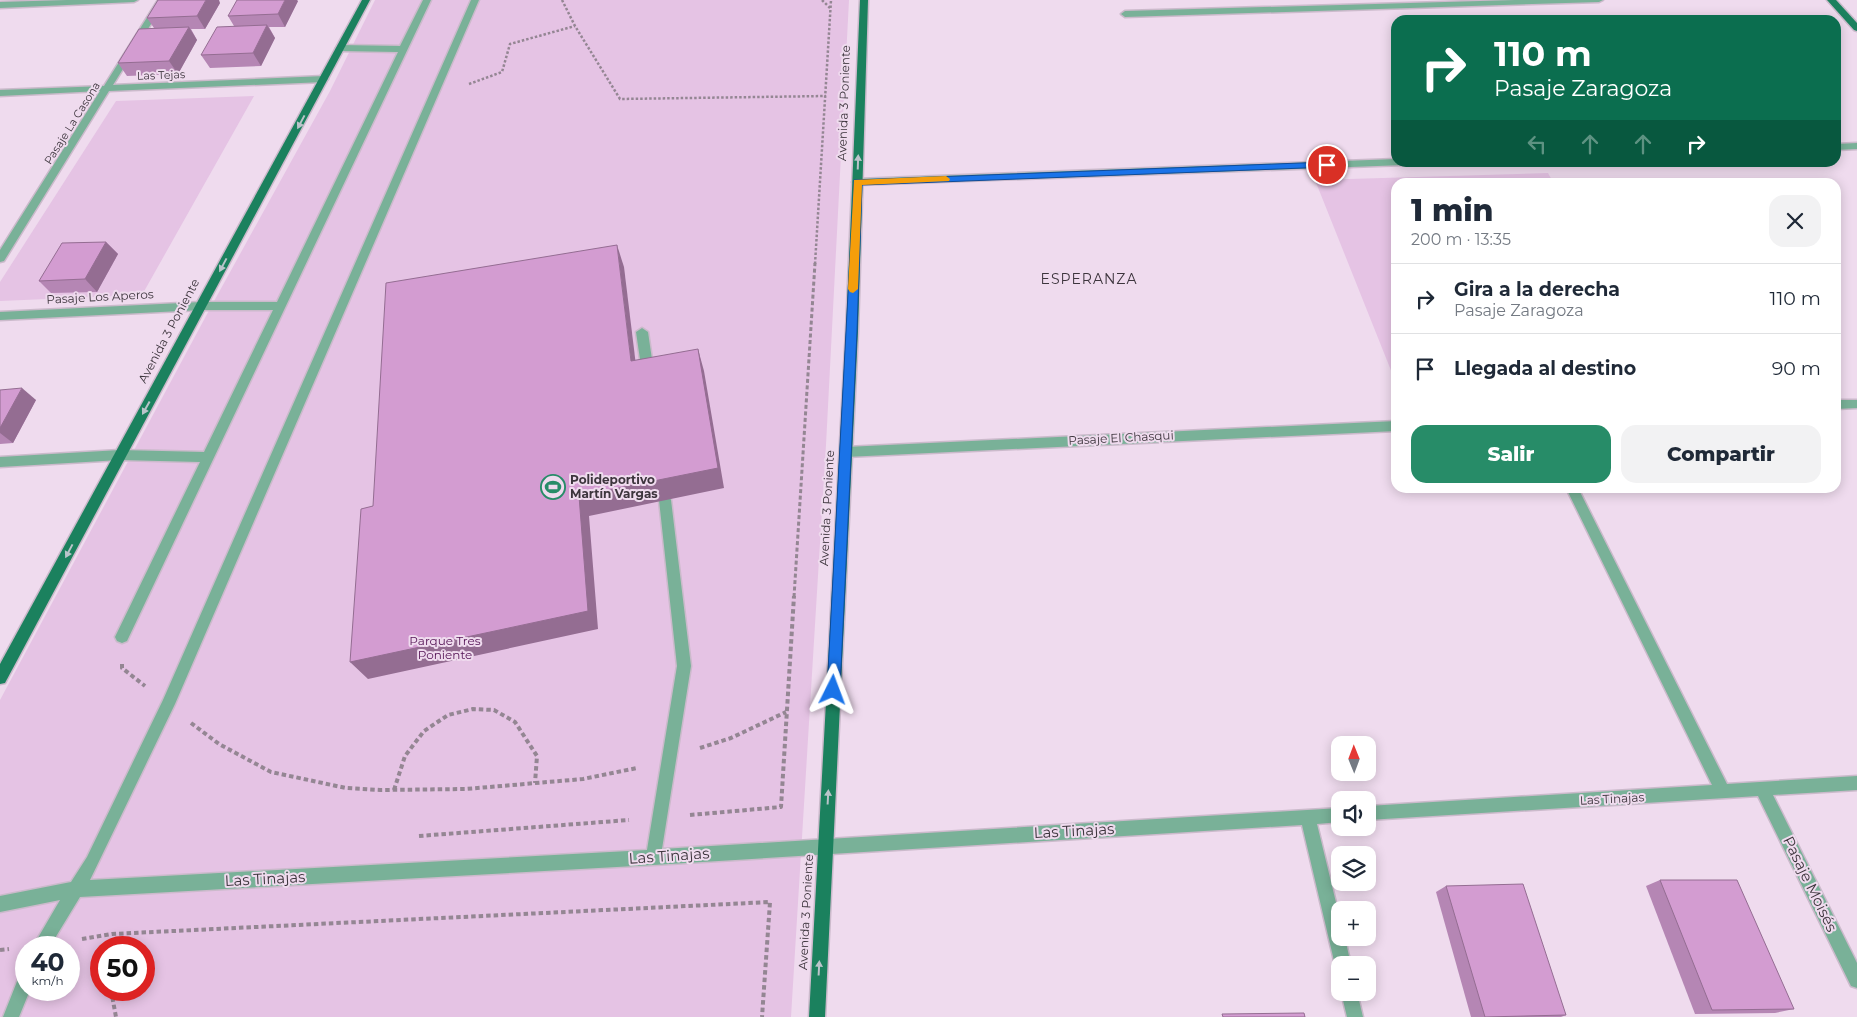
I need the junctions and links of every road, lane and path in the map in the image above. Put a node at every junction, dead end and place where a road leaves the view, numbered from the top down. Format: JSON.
{"nodes":[{"id":1,"x":134,"y":0,"type":"edge"},
{"id":2,"x":162,"y":0,"type":"edge"},
{"id":3,"x":366,"y":0,"type":"edge"},
{"id":4,"x":427,"y":0,"type":"edge"},
{"id":5,"x":475,"y":0,"type":"edge"},
{"id":6,"x":562,"y":0,"type":"edge"},
{"id":7,"x":822,"y":0,"type":"edge"},
{"id":8,"x":830,"y":0,"type":"edge"},
{"id":9,"x":864,"y":0,"type":"edge"},
{"id":10,"x":1222,"y":0,"type":"edge"},
{"id":11,"x":1599,"y":0,"type":"edge"},
{"id":12,"x":1831,"y":0,"type":"edge"},
{"id":13,"x":1476,"y":2,"type":"edge"},
{"id":14,"x":0,"y":5,"type":"edge"},
{"id":15,"x":830,"y":8,"type":"junction"},
{"id":16,"x":1226,"y":11,"type":"junction"},
{"id":17,"x":1125,"y":14,"type":"dead end"},
{"id":18,"x":575,"y":26,"type":"junction"},
{"id":19,"x":1857,"y":28,"type":"edge"},
{"id":20,"x":340,"y":48,"type":"junction"},
{"id":21,"x":404,"y":49,"type":"junction"},
{"id":22,"x":324,"y":79,"type":"junction"},
{"id":23,"x":468,"y":84,"type":"dead end"},
{"id":24,"x":107,"y":88,"type":"junction"},
{"id":25,"x":0,"y":93,"type":"edge"},
{"id":26,"x":826,"y":96,"type":"junction"},
{"id":27,"x":1857,"y":146,"type":"edge"},
{"id":28,"x":1841,"y":147,"type":"edge"},
{"id":29,"x":1391,"y":162,"type":"edge"},
{"id":30,"x":857,"y":182,"type":"junction"},
{"id":31,"x":0,"y":258,"type":"edge"},
{"id":32,"x":201,"y":306,"type":"junction"},
{"id":33,"x":280,"y":306,"type":"junction"},
{"id":34,"x":0,"y":316,"type":"edge"},
{"id":35,"x":642,"y":332,"type":"dead end"},
{"id":36,"x":649,"y":381,"type":"edge"},
{"id":37,"x":1857,"y":404,"type":"edge"},
{"id":38,"x":1841,"y":405,"type":"edge"},
{"id":39,"x":1391,"y":426,"type":"edge"},
{"id":40,"x":846,"y":452,"type":"junction"},
{"id":41,"x":120,"y":455,"type":"junction"},
{"id":42,"x":208,"y":457,"type":"junction"},
{"id":43,"x":0,"y":462,"type":"edge"},
{"id":44,"x":1574,"y":493,"type":"edge"},
{"id":45,"x":665,"y":500,"type":"edge"},
{"id":46,"x":122,"y":637,"type":"joint"},
{"id":47,"x":0,"y":678,"type":"edge"},
{"id":48,"x":168,"y":704,"type":"junction"},
{"id":49,"x":787,"y":712,"type":"junction"},
{"id":50,"x":669,"y":758,"type":"junction"},
{"id":51,"x":535,"y":783,"type":"junction"},
{"id":52,"x":1857,"y":783,"type":"edge"},
{"id":53,"x":1762,"y":789,"type":"junction"},
{"id":54,"x":394,"y":790,"type":"junction"},
{"id":55,"x":1722,"y":792,"type":"junction"},
{"id":56,"x":1376,"y":813,"type":"edge"},
{"id":57,"x":1331,"y":816,"type":"edge"},
{"id":58,"x":1308,"y":817,"type":"junction"},
{"id":59,"x":660,"y":818,"type":"junction"},
{"id":60,"x":415,"y":837,"type":"dead end"},
{"id":61,"x":826,"y":845,"type":"junction"},
{"id":62,"x":653,"y":857,"type":"junction"},
{"id":63,"x":77,"y":889,"type":"junction"},
{"id":64,"x":0,"y":904,"type":"edge"},
{"id":65,"x":112,"y":934,"type":"dead end"},
{"id":66,"x":48,"y":936,"type":"edge"},
{"id":67,"x":1340,"y":956,"type":"edge"},
{"id":68,"x":1857,"y":980,"type":"edge"},
{"id":69,"x":17,"y":1001,"type":"edge"},
{"id":70,"x":114,"y":1001,"type":"edge"},
{"id":71,"x":1351,"y":1001,"type":"edge"},
{"id":72,"x":10,"y":1017,"type":"edge"},
{"id":73,"x":116,"y":1017,"type":"edge"},
{"id":74,"x":762,"y":1017,"type":"edge"},
{"id":75,"x":817,"y":1017,"type":"edge"},
{"id":76,"x":1355,"y":1017,"type":"edge"}],
"edges":[{"from":1,"to":14,"type":"street"},
{"from":2,"to":24,"type":"street","name":"Pasaje La Casona"},
{"from":3,"to":20,"type":"main road","name":"Avenida 3 Poniente"},
{"from":4,"to":21,"type":"street"},
{"from":5,"to":48,"type":"street"},
{"from":6,"to":18,"type":"path"},
{"from":7,"to":15,"type":"path"},
{"from":8,"to":15,"type":"path"},
{"from":30,"to":9,"type":"main road","name":"Avenida 3 Poniente","one_way":true},
{"from":10,"to":16,"type":"street"},
{"from":11,"to":13,"type":"street"},
{"from":12,"to":19,"type":"main road"},
{"from":13,"to":16,"type":"street"},
{"from":15,"to":26,"type":"path"},
{"from":16,"to":17,"type":"street"},
{"from":18,"to":23,"type":"path"},
{"from":18,"to":26,"type":"path"},
{"from":20,"to":21,"type":"street"},
{"from":20,"to":22,"type":"main road","name":"Avenida 3 Poniente"},
{"from":21,"to":33,"type":"street"},
{"from":22,"to":24,"type":"street","name":"Las Tejas"},
{"from":22,"to":32,"type":"main road","name":"Avenida 3 Poniente","one_way":true},
{"from":24,"to":25,"type":"street","name":"Las Tejas"},
{"from":24,"to":31,"type":"street","name":"Pasaje La Casona"},
{"from":26,"to":49,"type":"path"},
{"from":27,"to":28,"type":"street"},
{"from":29,"to":30,"type":"street"},
{"from":30,"to":40,"type":"main road","name":"Avenida 3 Poniente"},
{"from":32,"to":33,"type":"street","name":"Pasaje Los Aperos"},
{"from":32,"to":34,"type":"street","name":"Pasaje Los Aperos"},
{"from":32,"to":41,"type":"main road","name":"Avenida 3 Poniente","one_way":true},
{"from":33,"to":42,"type":"street"},
{"from":35,"to":36,"type":"street"},
{"from":37,"to":38,"type":"street"},
{"from":39,"to":40,"type":"street","name":"Pasaje El Chasqui"},
{"from":61,"to":40,"type":"main road","name":"Avenida 3 Poniente","one_way":true},
{"from":41,"to":42,"type":"street"},
{"from":41,"to":43,"type":"street"},
{"from":41,"to":47,"type":"main road","name":"Avenida 3 Poniente","one_way":true},
{"from":42,"to":46,"type":"street"},
{"from":44,"to":55,"type":"street"},
{"from":45,"to":50,"type":"street"},
{"from":46,"to":48,"type":"path"},
{"from":48,"to":54,"type":"path"},
{"from":48,"to":63,"type":"street"},
{"from":49,"to":50,"type":"path"},
{"from":49,"to":59,"type":"path"},
{"from":50,"to":51,"type":"path"},
{"from":50,"to":59,"type":"street"},
{"from":51,"to":54,"type":"path"},
{"from":51,"to":54,"type":"path"},
{"from":52,"to":53,"type":"street","name":"Las Tinajas"},
{"from":53,"to":55,"type":"street","name":"Las Tinajas"},
{"from":53,"to":68,"type":"street","name":"Pasaje Moisés"},
{"from":55,"to":56,"type":"street","name":"Las Tinajas"},
{"from":57,"to":58,"type":"street","name":"Las Tinajas"},
{"from":58,"to":61,"type":"street","name":"Las Tinajas"},
{"from":58,"to":67,"type":"street"},
{"from":59,"to":60,"type":"path"},
{"from":59,"to":62,"type":"street"},
{"from":61,"to":62,"type":"street","name":"Las Tinajas"},
{"from":75,"to":61,"type":"main road","name":"Avenida 3 Poniente","one_way":true},
{"from":62,"to":63,"type":"street","name":"Las Tinajas"},
{"from":63,"to":64,"type":"street","name":"Las Tinajas"},
{"from":63,"to":66,"type":"street"},
{"from":65,"to":74,"type":"path"},
{"from":69,"to":72,"type":"street"},
{"from":70,"to":73,"type":"path"},
{"from":71,"to":76,"type":"street"}]}
